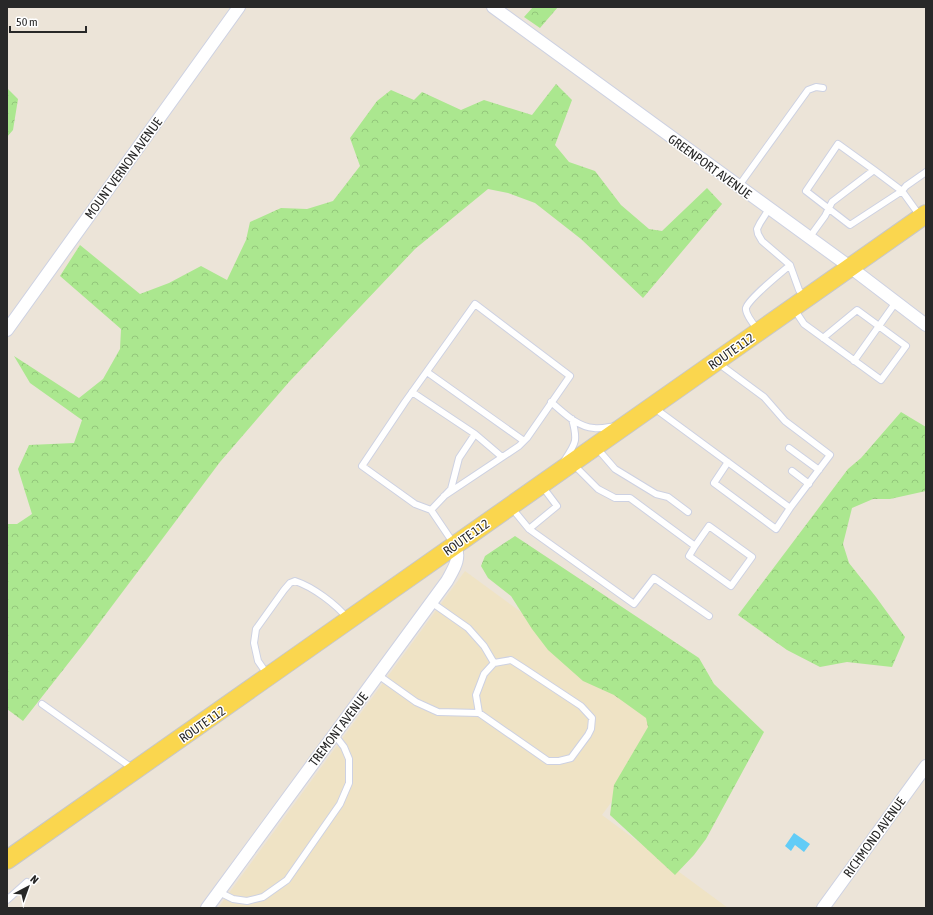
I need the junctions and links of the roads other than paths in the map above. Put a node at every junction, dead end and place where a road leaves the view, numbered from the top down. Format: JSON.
{"nodes":[{"id":1,"x":239,"y":7,"type":"edge"},
{"id":2,"x":493,"y":7,"type":"edge"},
{"id":3,"x":823,"y":88,"type":"dead end"},
{"id":4,"x":874,"y":170,"type":"junction"},
{"id":5,"x":926,"y":172,"type":"edge"},
{"id":6,"x":738,"y":186,"type":"junction"},
{"id":7,"x":902,"y":191,"type":"junction"},
{"id":8,"x":829,"y":208,"type":"junction"},
{"id":9,"x":769,"y":209,"type":"junction"},
{"id":10,"x":924,"y":216,"type":"edge"},
{"id":11,"x":809,"y":238,"type":"junction"},
{"id":12,"x":790,"y":266,"type":"junction"},
{"id":13,"x":850,"y":267,"type":"junction"},
{"id":14,"x":896,"y":302,"type":"junction"},
{"id":15,"x":799,"y":303,"type":"junction"},
{"id":16,"x":926,"y":325,"type":"edge"},
{"id":17,"x":879,"y":326,"type":"junction"},
{"id":18,"x":7,"y":330,"type":"edge"},
{"id":19,"x":759,"y":331,"type":"junction"},
{"id":20,"x":823,"y":338,"type":"junction"},
{"id":21,"x":854,"y":360,"type":"junction"},
{"id":22,"x":716,"y":361,"type":"junction"},
{"id":23,"x":427,"y":372,"type":"junction"},
{"id":24,"x":412,"y":392,"type":"junction"},
{"id":25,"x":551,"y":402,"type":"junction"},
{"id":26,"x":652,"y":406,"type":"junction"},
{"id":27,"x":572,"y":419,"type":"junction"},
{"id":28,"x":626,"y":425,"type":"junction"},
{"id":29,"x":475,"y":434,"type":"junction"},
{"id":30,"x":524,"y":441,"type":"junction"},
{"id":31,"x":595,"y":446,"type":"junction"},
{"id":32,"x":789,"y":448,"type":"dead end"},
{"id":33,"x":502,"y":457,"type":"junction"},
{"id":34,"x":728,"y":462,"type":"junction"},
{"id":35,"x":572,"y":463,"type":"junction"},
{"id":36,"x":819,"y":470,"type":"junction"},
{"id":37,"x":792,"y":471,"type":"dead end"},
{"id":38,"x":548,"y":480,"type":"junction"},
{"id":39,"x":809,"y":484,"type":"junction"},
{"id":40,"x":444,"y":496,"type":"junction"},
{"id":41,"x":510,"y":506,"type":"junction"},
{"id":42,"x":790,"y":508,"type":"junction"},
{"id":43,"x":431,"y":510,"type":"junction"},
{"id":44,"x":688,"y":512,"type":"dead end"},
{"id":45,"x":529,"y":529,"type":"junction"},
{"id":46,"x":455,"y":545,"type":"junction"},
{"id":47,"x":696,"y":546,"type":"junction"},
{"id":48,"x":431,"y":602,"type":"junction"},
{"id":49,"x":709,"y":616,"type":"dead end"},
{"id":50,"x":349,"y":620,"type":"junction"},
{"id":51,"x":494,"y":664,"type":"junction"},
{"id":52,"x":378,"y":675,"type":"junction"},
{"id":53,"x":269,"y":677,"type":"junction"},
{"id":54,"x":42,"y":704,"type":"dead end"},
{"id":55,"x":479,"y":713,"type":"junction"},
{"id":56,"x":334,"y":734,"type":"junction"},
{"id":57,"x":926,"y":766,"type":"edge"},
{"id":58,"x":136,"y":770,"type":"junction"},
{"id":59,"x":7,"y":860,"type":"edge"},
{"id":60,"x":27,"y":882,"type":"dead end"},
{"id":61,"x":218,"y":892,"type":"junction"},
{"id":62,"x":7,"y":900,"type":"edge"},
{"id":63,"x":207,"y":908,"type":"edge"},
{"id":64,"x":823,"y":908,"type":"edge"}],
"edges":[{"from":1,"to":18,"type":"street","name":"MOUNT VERNON AVENUE"},
{"from":2,"to":6,"type":"street","name":"GREENPORT AVENUE"},
{"from":3,"to":6,"type":"lane"},
{"from":4,"to":7,"type":"lane"},
{"from":4,"to":8,"type":"lane"},
{"from":4,"to":8,"type":"lane"},
{"from":5,"to":7,"type":"lane"},
{"from":6,"to":9,"type":"street","name":"GREENPORT AVENUE"},
{"from":7,"to":8,"type":"lane"},
{"from":7,"to":10,"type":"lane"},
{"from":8,"to":11,"type":"lane"},
{"from":9,"to":11,"type":"street","name":"GREENPORT AVENUE"},
{"from":9,"to":12,"type":"lane"},
{"from":10,"to":13,"type":"main road","name":"ROUTE 112"},
{"from":11,"to":13,"type":"street","name":"GREENPORT AVENUE"},
{"from":12,"to":15,"type":"lane"},
{"from":12,"to":19,"type":"lane"},
{"from":13,"to":14,"type":"street","name":"GREENPORT AVENUE"},
{"from":13,"to":15,"type":"main road","name":"ROUTE 112"},
{"from":14,"to":16,"type":"street","name":"GREENPORT AVENUE"},
{"from":14,"to":17,"type":"lane"},
{"from":15,"to":19,"type":"main road","name":"ROUTE 112"},
{"from":15,"to":20,"type":"lane"},
{"from":17,"to":20,"type":"lane"},
{"from":17,"to":21,"type":"lane"},
{"from":17,"to":21,"type":"lane"},
{"from":19,"to":22,"type":"main road","name":"ROUTE 112"},
{"from":20,"to":21,"type":"lane"},
{"from":22,"to":26,"type":"main road","name":"ROUTE 112"},
{"from":22,"to":36,"type":"lane"},
{"from":23,"to":24,"type":"lane"},
{"from":23,"to":25,"type":"lane"},
{"from":23,"to":30,"type":"lane"},
{"from":24,"to":29,"type":"lane"},
{"from":24,"to":43,"type":"lane"},
{"from":25,"to":27,"type":"lane"},
{"from":25,"to":30,"type":"lane"},
{"from":26,"to":28,"type":"main road","name":"ROUTE 112"},
{"from":26,"to":34,"type":"lane"},
{"from":27,"to":28,"type":"lane"},
{"from":27,"to":38,"type":"lane"},
{"from":28,"to":31,"type":"main road","name":"ROUTE 112"},
{"from":29,"to":33,"type":"lane"},
{"from":29,"to":40,"type":"lane"},
{"from":30,"to":33,"type":"lane"},
{"from":31,"to":35,"type":"main road","name":"ROUTE 112"},
{"from":31,"to":44,"type":"lane"},
{"from":32,"to":36,"type":"lane"},
{"from":33,"to":40,"type":"lane"},
{"from":34,"to":42,"type":"lane"},
{"from":34,"to":42,"type":"lane"},
{"from":35,"to":38,"type":"main road","name":"ROUTE 112"},
{"from":35,"to":47,"type":"lane"},
{"from":36,"to":39,"type":"lane"},
{"from":37,"to":39,"type":"lane"},
{"from":38,"to":41,"type":"main road","name":"ROUTE 112"},
{"from":38,"to":45,"type":"lane"},
{"from":39,"to":42,"type":"lane"},
{"from":40,"to":43,"type":"lane"},
{"from":41,"to":45,"type":"lane"},
{"from":41,"to":46,"type":"main road","name":"ROUTE 112"},
{"from":43,"to":46,"type":"lane"},
{"from":45,"to":49,"type":"lane"},
{"from":46,"to":48,"type":"street","name":"TREMONT AVENUE"},
{"from":46,"to":50,"type":"main road","name":"ROUTE 112"},
{"from":47,"to":47,"type":"lane"},
{"from":48,"to":51,"type":"lane"},
{"from":48,"to":52,"type":"street","name":"TREMONT AVENUE"},
{"from":50,"to":53,"type":"main road","name":"ROUTE 112"},
{"from":50,"to":53,"type":"lane"},
{"from":51,"to":55,"type":"lane"},
{"from":51,"to":55,"type":"lane"},
{"from":52,"to":55,"type":"lane"},
{"from":52,"to":56,"type":"street","name":"TREMONT AVENUE"},
{"from":53,"to":58,"type":"main road","name":"ROUTE 112"},
{"from":54,"to":58,"type":"lane"},
{"from":56,"to":61,"type":"street","name":"TREMONT AVENUE"},
{"from":56,"to":61,"type":"lane"},
{"from":57,"to":64,"type":"street","name":"RICHMOND AVENUE"},
{"from":58,"to":59,"type":"main road","name":"ROUTE 112"},
{"from":60,"to":62,"type":"lane"},
{"from":61,"to":63,"type":"street","name":"TREMONT AVENUE"}]}
